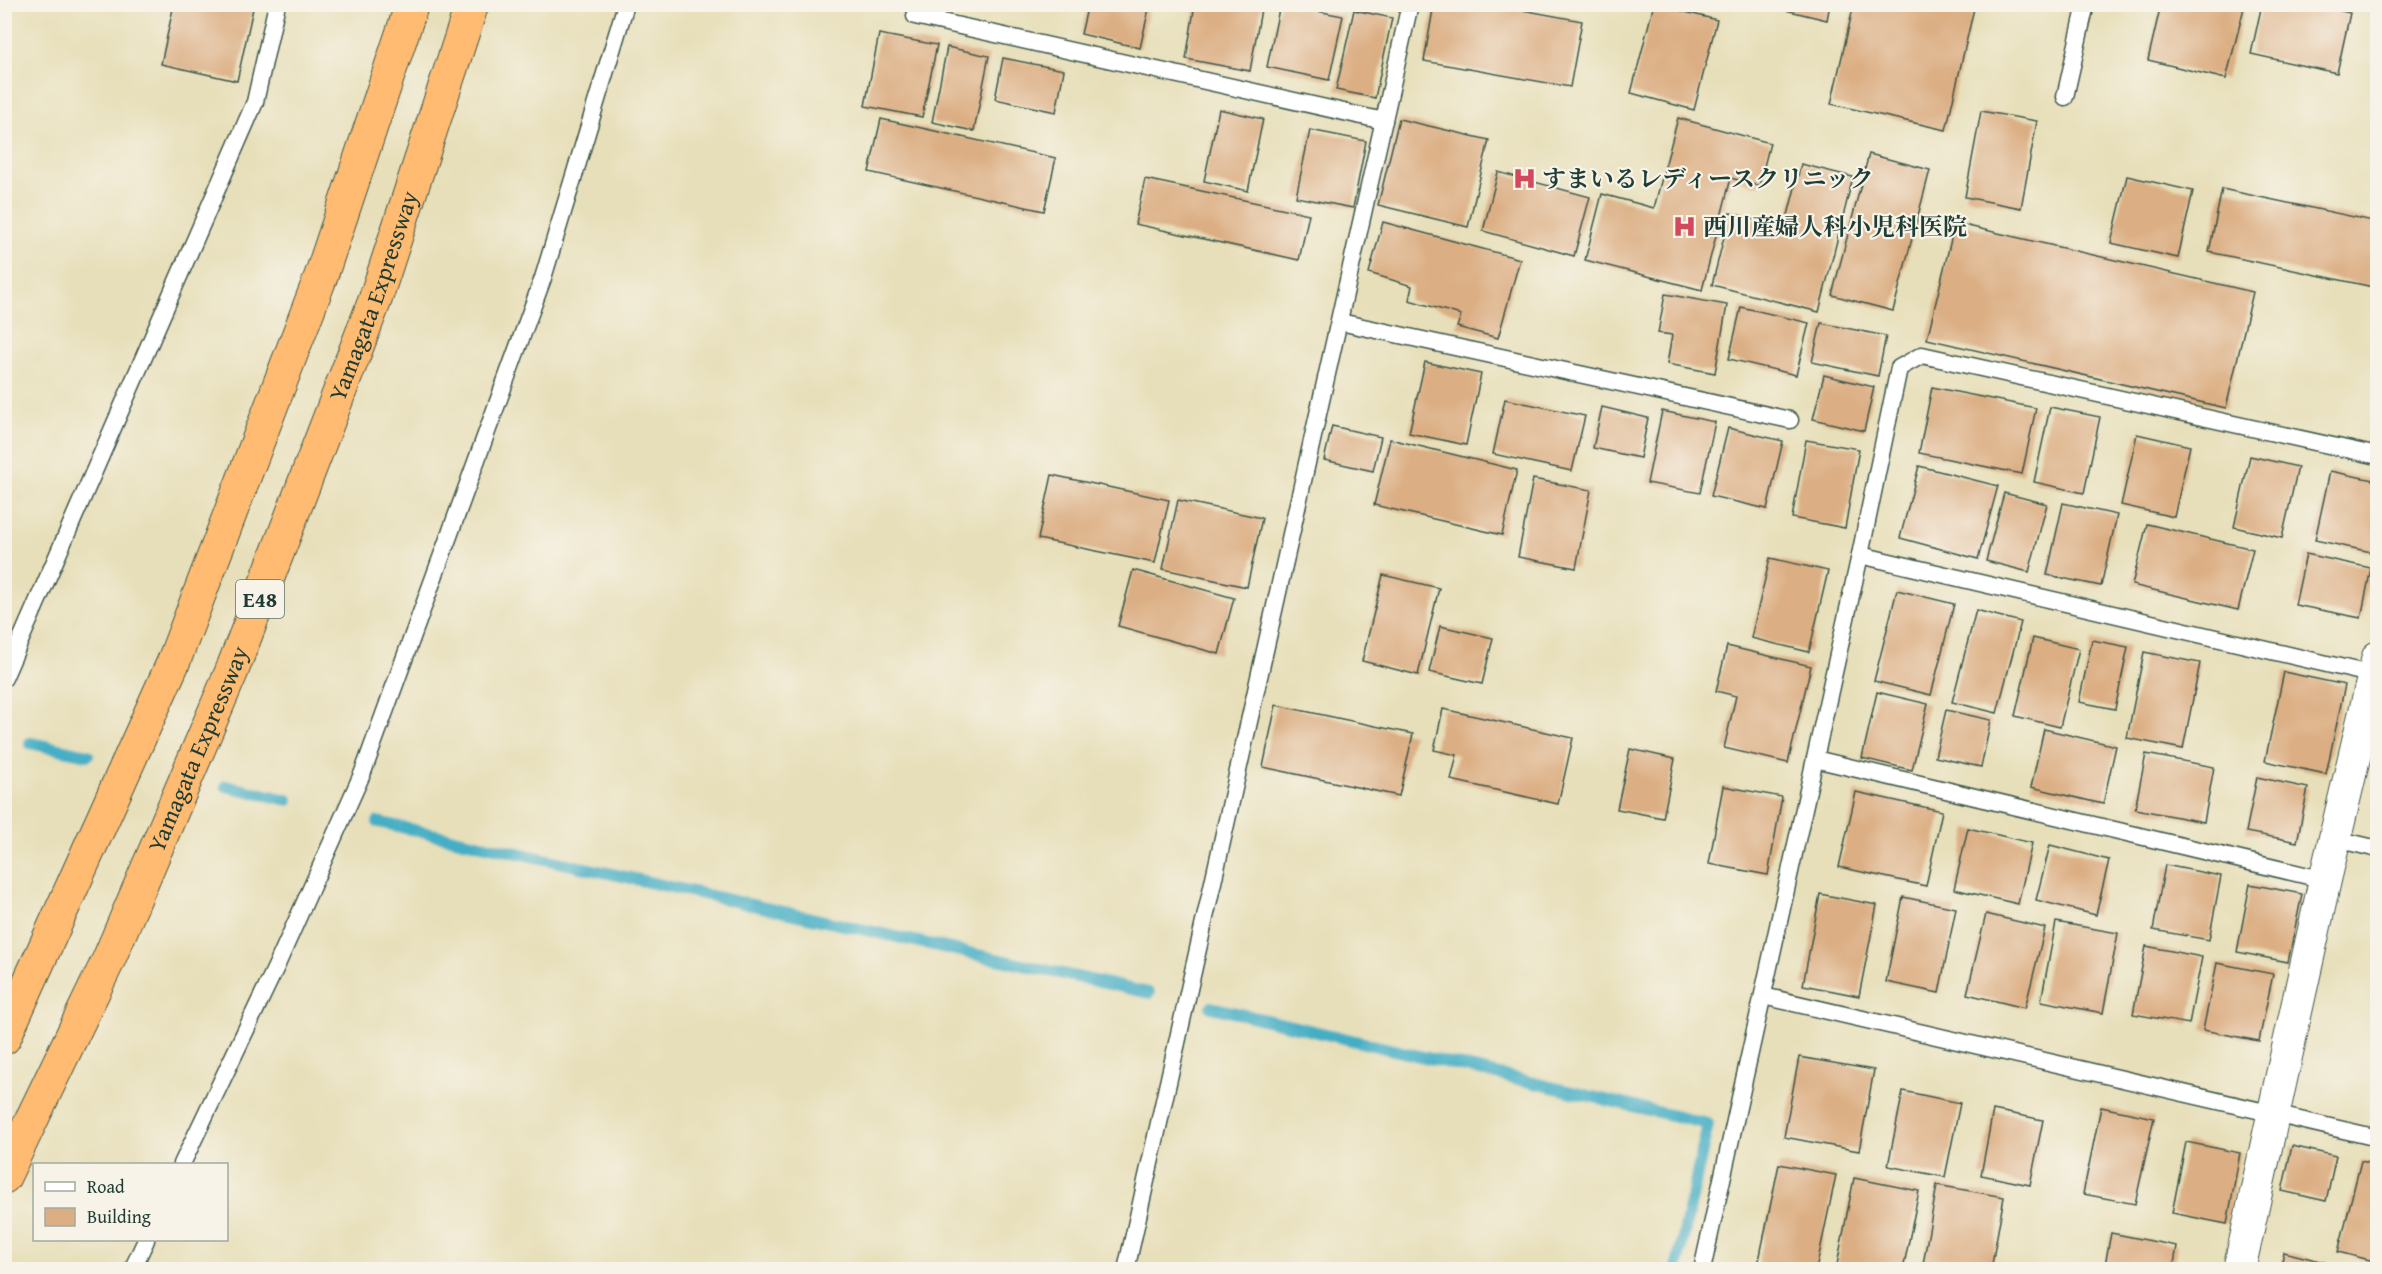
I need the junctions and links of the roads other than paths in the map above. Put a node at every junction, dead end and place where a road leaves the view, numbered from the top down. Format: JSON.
{"nodes":[{"id":1,"x":278,"y":4,"type":"edge"},
{"id":2,"x":412,"y":4,"type":"edge"},
{"id":3,"x":472,"y":4,"type":"edge"},
{"id":4,"x":626,"y":4,"type":"edge"},
{"id":5,"x":1410,"y":4,"type":"edge"},
{"id":6,"x":2086,"y":4,"type":"edge"},
{"id":7,"x":915,"y":16,"type":"dead end"},
{"id":8,"x":2065,"y":97,"type":"dead end"},
{"id":9,"x":1384,"y":121,"type":"junction"},
{"id":10,"x":1340,"y":321,"type":"junction"},
{"id":11,"x":1790,"y":420,"type":"dead end"},
{"id":12,"x":2378,"y":456,"type":"edge"},
{"id":13,"x":1860,"y":555,"type":"junction"},
{"id":14,"x":2376,"y":666,"type":"edge"},
{"id":15,"x":4,"y":678,"type":"edge"},
{"id":16,"x":1815,"y":759,"type":"junction"},
{"id":17,"x":2336,"y":839,"type":"junction"},
{"id":18,"x":2378,"y":849,"type":"edge"},
{"id":19,"x":2325,"y":880,"type":"junction"},
{"id":20,"x":1763,"y":996,"type":"junction"},
{"id":21,"x":4,"y":1038,"type":"edge"},
{"id":22,"x":2274,"y":1113,"type":"junction"},
{"id":23,"x":2378,"y":1138,"type":"edge"},
{"id":24,"x":182,"y":1163,"type":"edge"},
{"id":25,"x":4,"y":1177,"type":"edge"},
{"id":26,"x":145,"y":1241,"type":"edge"},
{"id":27,"x":132,"y":1269,"type":"edge"},
{"id":28,"x":1126,"y":1269,"type":"edge"},
{"id":29,"x":1702,"y":1269,"type":"edge"},
{"id":30,"x":2239,"y":1269,"type":"edge"}],
"edges":[{"from":1,"to":15,"type":"lane"},
{"from":2,"to":21,"type":"highway","number":"E48"},
{"from":3,"to":25,"type":"highway","name":"Yamagata Expressway","number":"E48"},
{"from":4,"to":24,"type":"lane"},
{"from":5,"to":9,"type":"lane"},
{"from":6,"to":8,"type":"lane"},
{"from":7,"to":9,"type":"lane"},
{"from":9,"to":10,"type":"lane"},
{"from":10,"to":11,"type":"lane"},
{"from":10,"to":28,"type":"lane"},
{"from":12,"to":13,"type":"lane"},
{"from":13,"to":14,"type":"lane"},
{"from":13,"to":16,"type":"lane"},
{"from":14,"to":17,"type":"street"},
{"from":16,"to":19,"type":"lane"},
{"from":16,"to":20,"type":"lane"},
{"from":17,"to":18,"type":"lane"},
{"from":17,"to":19,"type":"street"},
{"from":19,"to":22,"type":"street"},
{"from":20,"to":22,"type":"lane"},
{"from":20,"to":29,"type":"lane"},
{"from":22,"to":23,"type":"lane"},
{"from":22,"to":30,"type":"street"},
{"from":26,"to":27,"type":"lane"}]}
